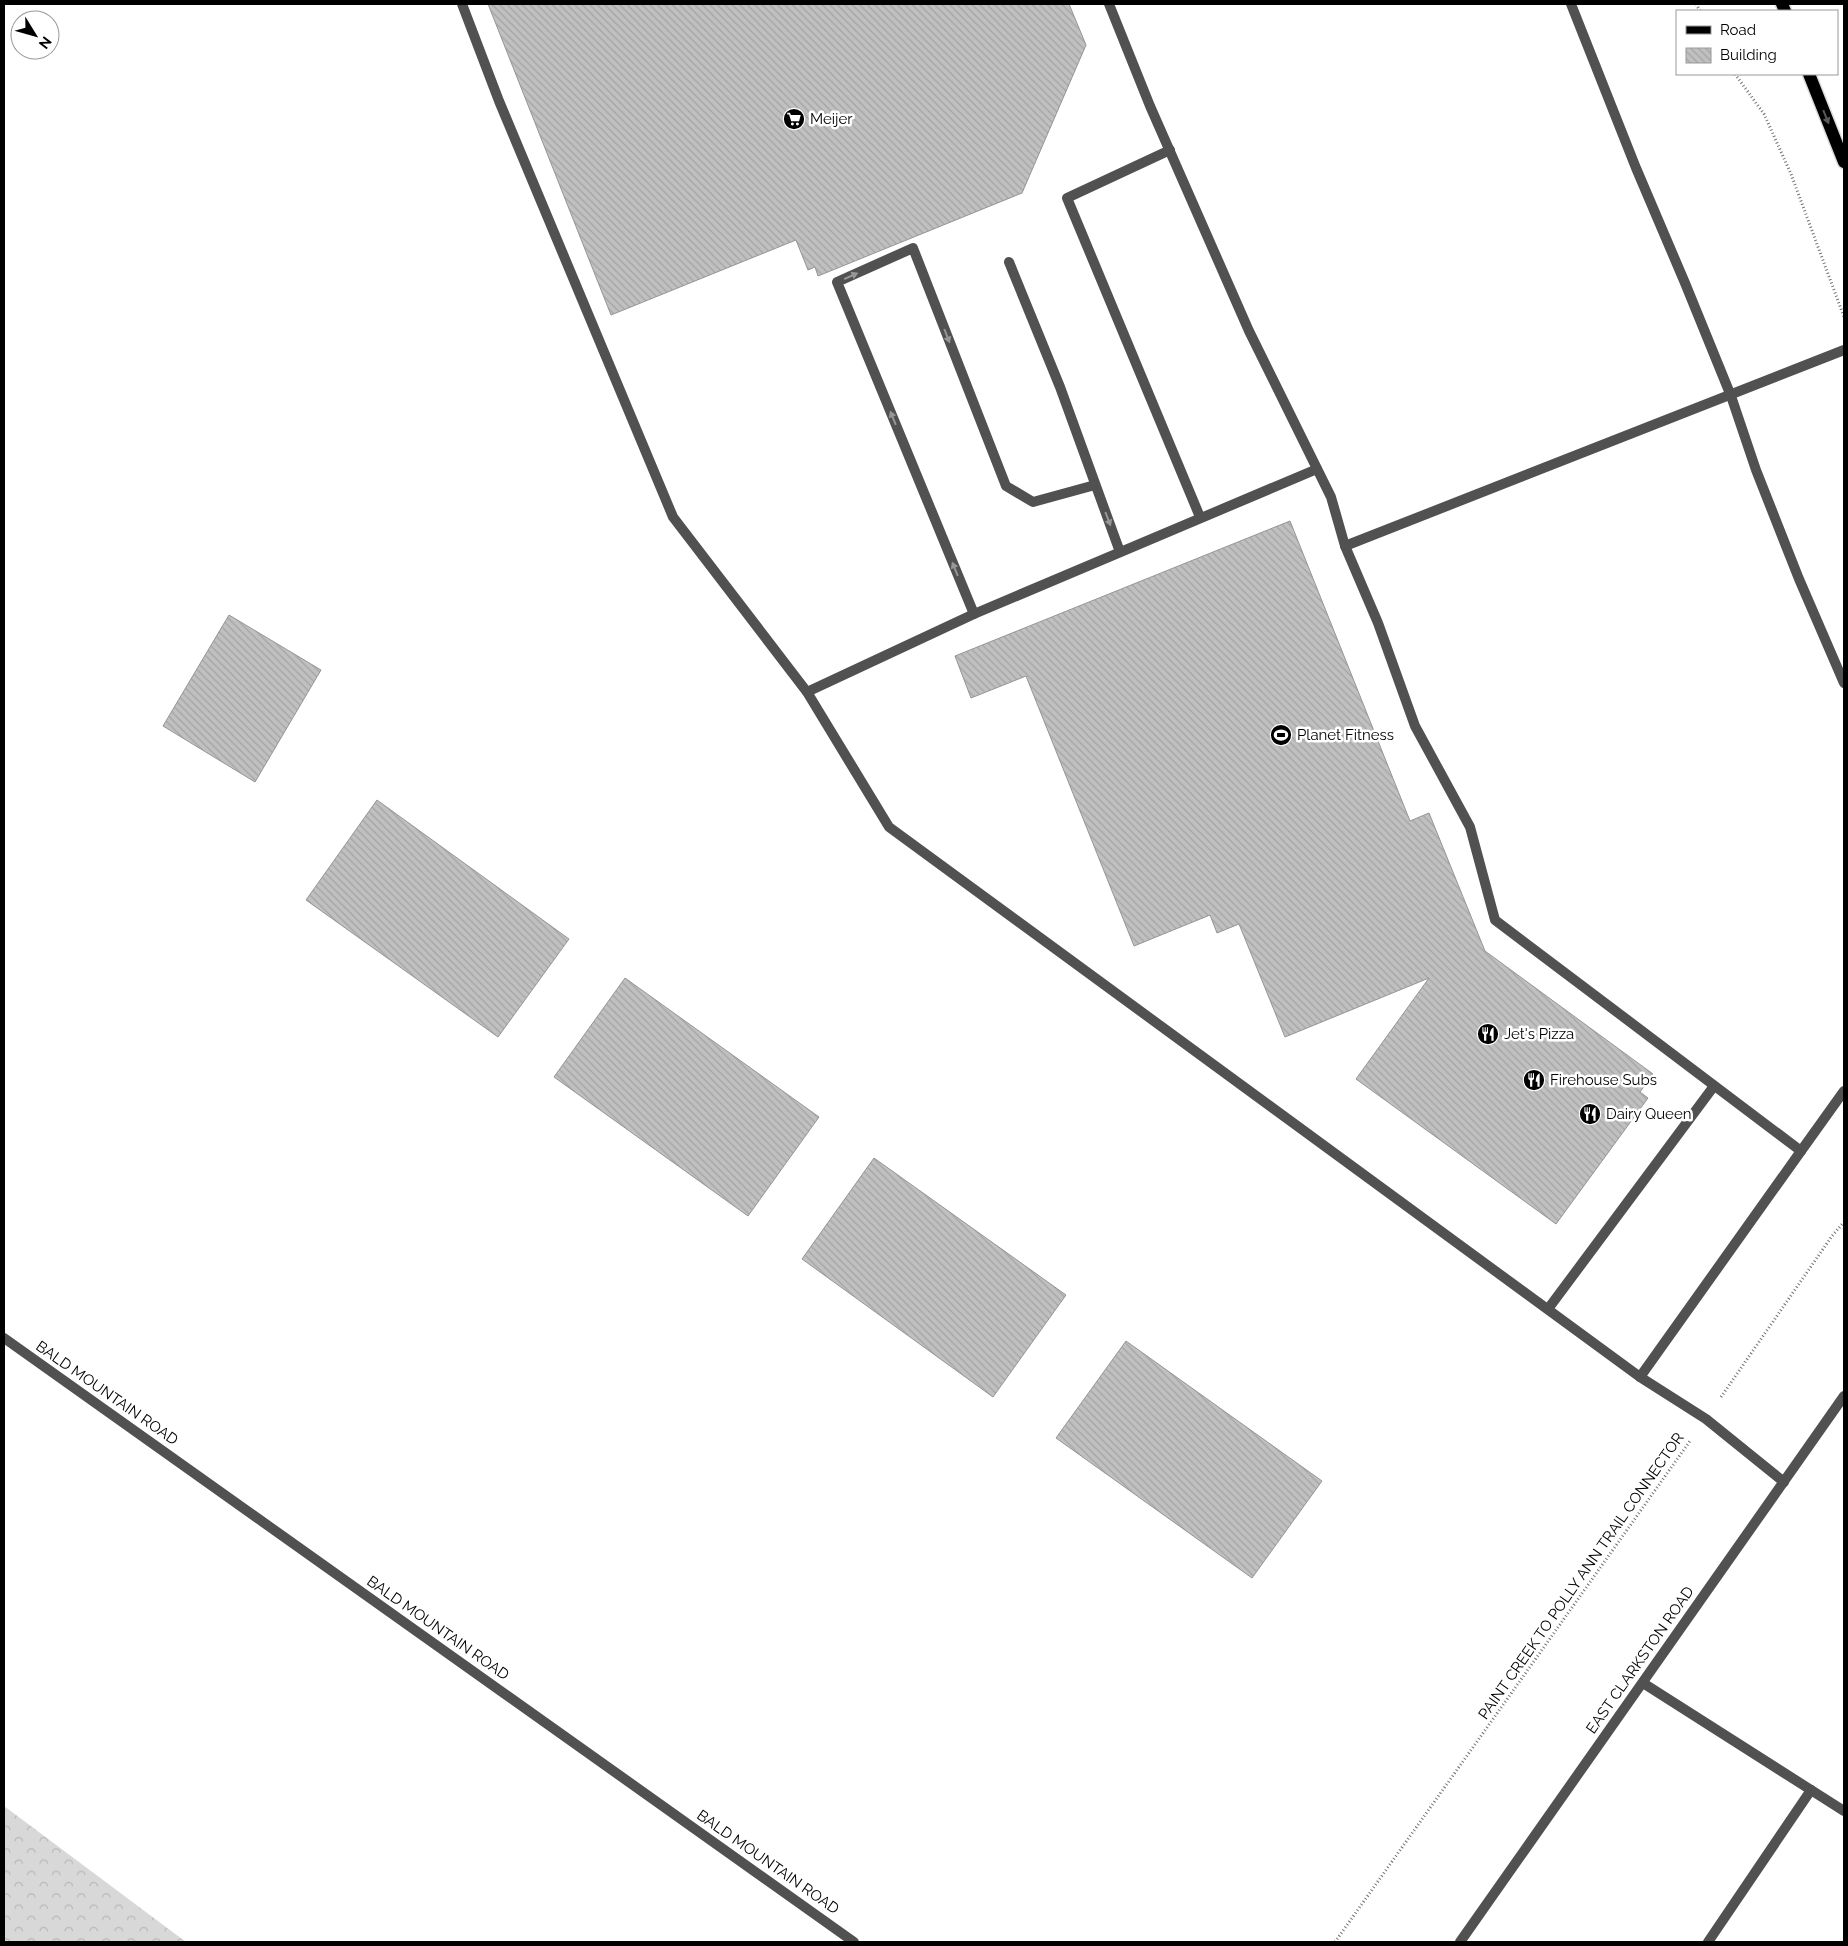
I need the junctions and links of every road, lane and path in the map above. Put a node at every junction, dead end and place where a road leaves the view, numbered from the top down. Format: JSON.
{"nodes":[{"id":1,"x":462,"y":4,"type":"edge"},
{"id":2,"x":1109,"y":4,"type":"edge"},
{"id":3,"x":1571,"y":4,"type":"edge"},
{"id":4,"x":1736,"y":75,"type":"edge"},
{"id":5,"x":1810,"y":75,"type":"edge"},
{"id":6,"x":1170,"y":150,"type":"junction"},
{"id":7,"x":1844,"y":162,"type":"edge"},
{"id":8,"x":1009,"y":262,"type":"dead end"},
{"id":9,"x":1844,"y":317,"type":"edge"},
{"id":10,"x":1844,"y":350,"type":"edge"},
{"id":11,"x":1731,"y":396,"type":"junction"},
{"id":12,"x":1317,"y":469,"type":"junction"},
{"id":13,"x":1095,"y":485,"type":"junction"},
{"id":14,"x":1200,"y":518,"type":"junction"},
{"id":15,"x":1345,"y":546,"type":"junction"},
{"id":16,"x":1120,"y":552,"type":"junction"},
{"id":17,"x":974,"y":614,"type":"junction"},
{"id":18,"x":1844,"y":683,"type":"edge"},
{"id":19,"x":807,"y":692,"type":"junction"},
{"id":20,"x":1714,"y":1086,"type":"junction"},
{"id":21,"x":1844,"y":1091,"type":"edge"},
{"id":22,"x":1801,"y":1151,"type":"junction"},
{"id":23,"x":1844,"y":1222,"type":"edge"},
{"id":24,"x":1548,"y":1310,"type":"junction"},
{"id":25,"x":4,"y":1338,"type":"edge"},
{"id":26,"x":1640,"y":1377,"type":"junction"},
{"id":27,"x":1844,"y":1396,"type":"edge"},
{"id":28,"x":1706,"y":1419,"type":"junction"},
{"id":29,"x":1784,"y":1482,"type":"junction"},
{"id":30,"x":1642,"y":1683,"type":"junction"},
{"id":31,"x":1810,"y":1790,"type":"junction"},
{"id":32,"x":1844,"y":1811,"type":"edge"},
{"id":33,"x":854,"y":1942,"type":"edge"},
{"id":34,"x":1335,"y":1942,"type":"edge"},
{"id":35,"x":1460,"y":1942,"type":"edge"},
{"id":36,"x":1708,"y":1942,"type":"edge"}],
"edges":[{"from":1,"to":19,"type":"street"},
{"from":2,"to":6,"type":"street"},
{"from":3,"to":11,"type":"street"},
{"from":4,"to":9,"type":"path"},
{"from":5,"to":7,"type":"main road","one_way":true},
{"from":6,"to":12,"type":"street"},
{"from":6,"to":14,"type":"street"},
{"from":8,"to":13,"type":"street"},
{"from":10,"to":11,"type":"street"},
{"from":11,"to":15,"type":"street"},
{"from":11,"to":18,"type":"street"},
{"from":12,"to":14,"type":"street"},
{"from":12,"to":15,"type":"street"},
{"from":13,"to":16,"type":"street","one_way":true},
{"from":17,"to":13,"type":"street","one_way":true},
{"from":14,"to":16,"type":"street"},
{"from":15,"to":20,"type":"street"},
{"from":16,"to":17,"type":"street"},
{"from":17,"to":19,"type":"street"},
{"from":19,"to":24,"type":"street"},
{"from":20,"to":22,"type":"street"},
{"from":20,"to":24,"type":"street"},
{"from":21,"to":22,"type":"street"},
{"from":22,"to":26,"type":"street"},
{"from":23,"to":28,"type":"path","name":"PAINT CREEK TO POLLY ANN TRAIL CONNECTOR"},
{"from":24,"to":26,"type":"street"},
{"from":25,"to":33,"type":"street","name":"BALD MOUNTAIN ROAD"},
{"from":26,"to":28,"type":"street"},
{"from":27,"to":29,"type":"street","name":"EAST CLARKSTON ROAD"},
{"from":28,"to":29,"type":"street"},
{"from":28,"to":34,"type":"path","name":"PAINT CREEK TO POLLY ANN TRAIL CONNECTOR"},
{"from":29,"to":30,"type":"street","name":"EAST CLARKSTON ROAD"},
{"from":30,"to":31,"type":"street"},
{"from":30,"to":35,"type":"street","name":"EAST CLARKSTON ROAD"},
{"from":31,"to":32,"type":"street"},
{"from":31,"to":36,"type":"street"}]}
